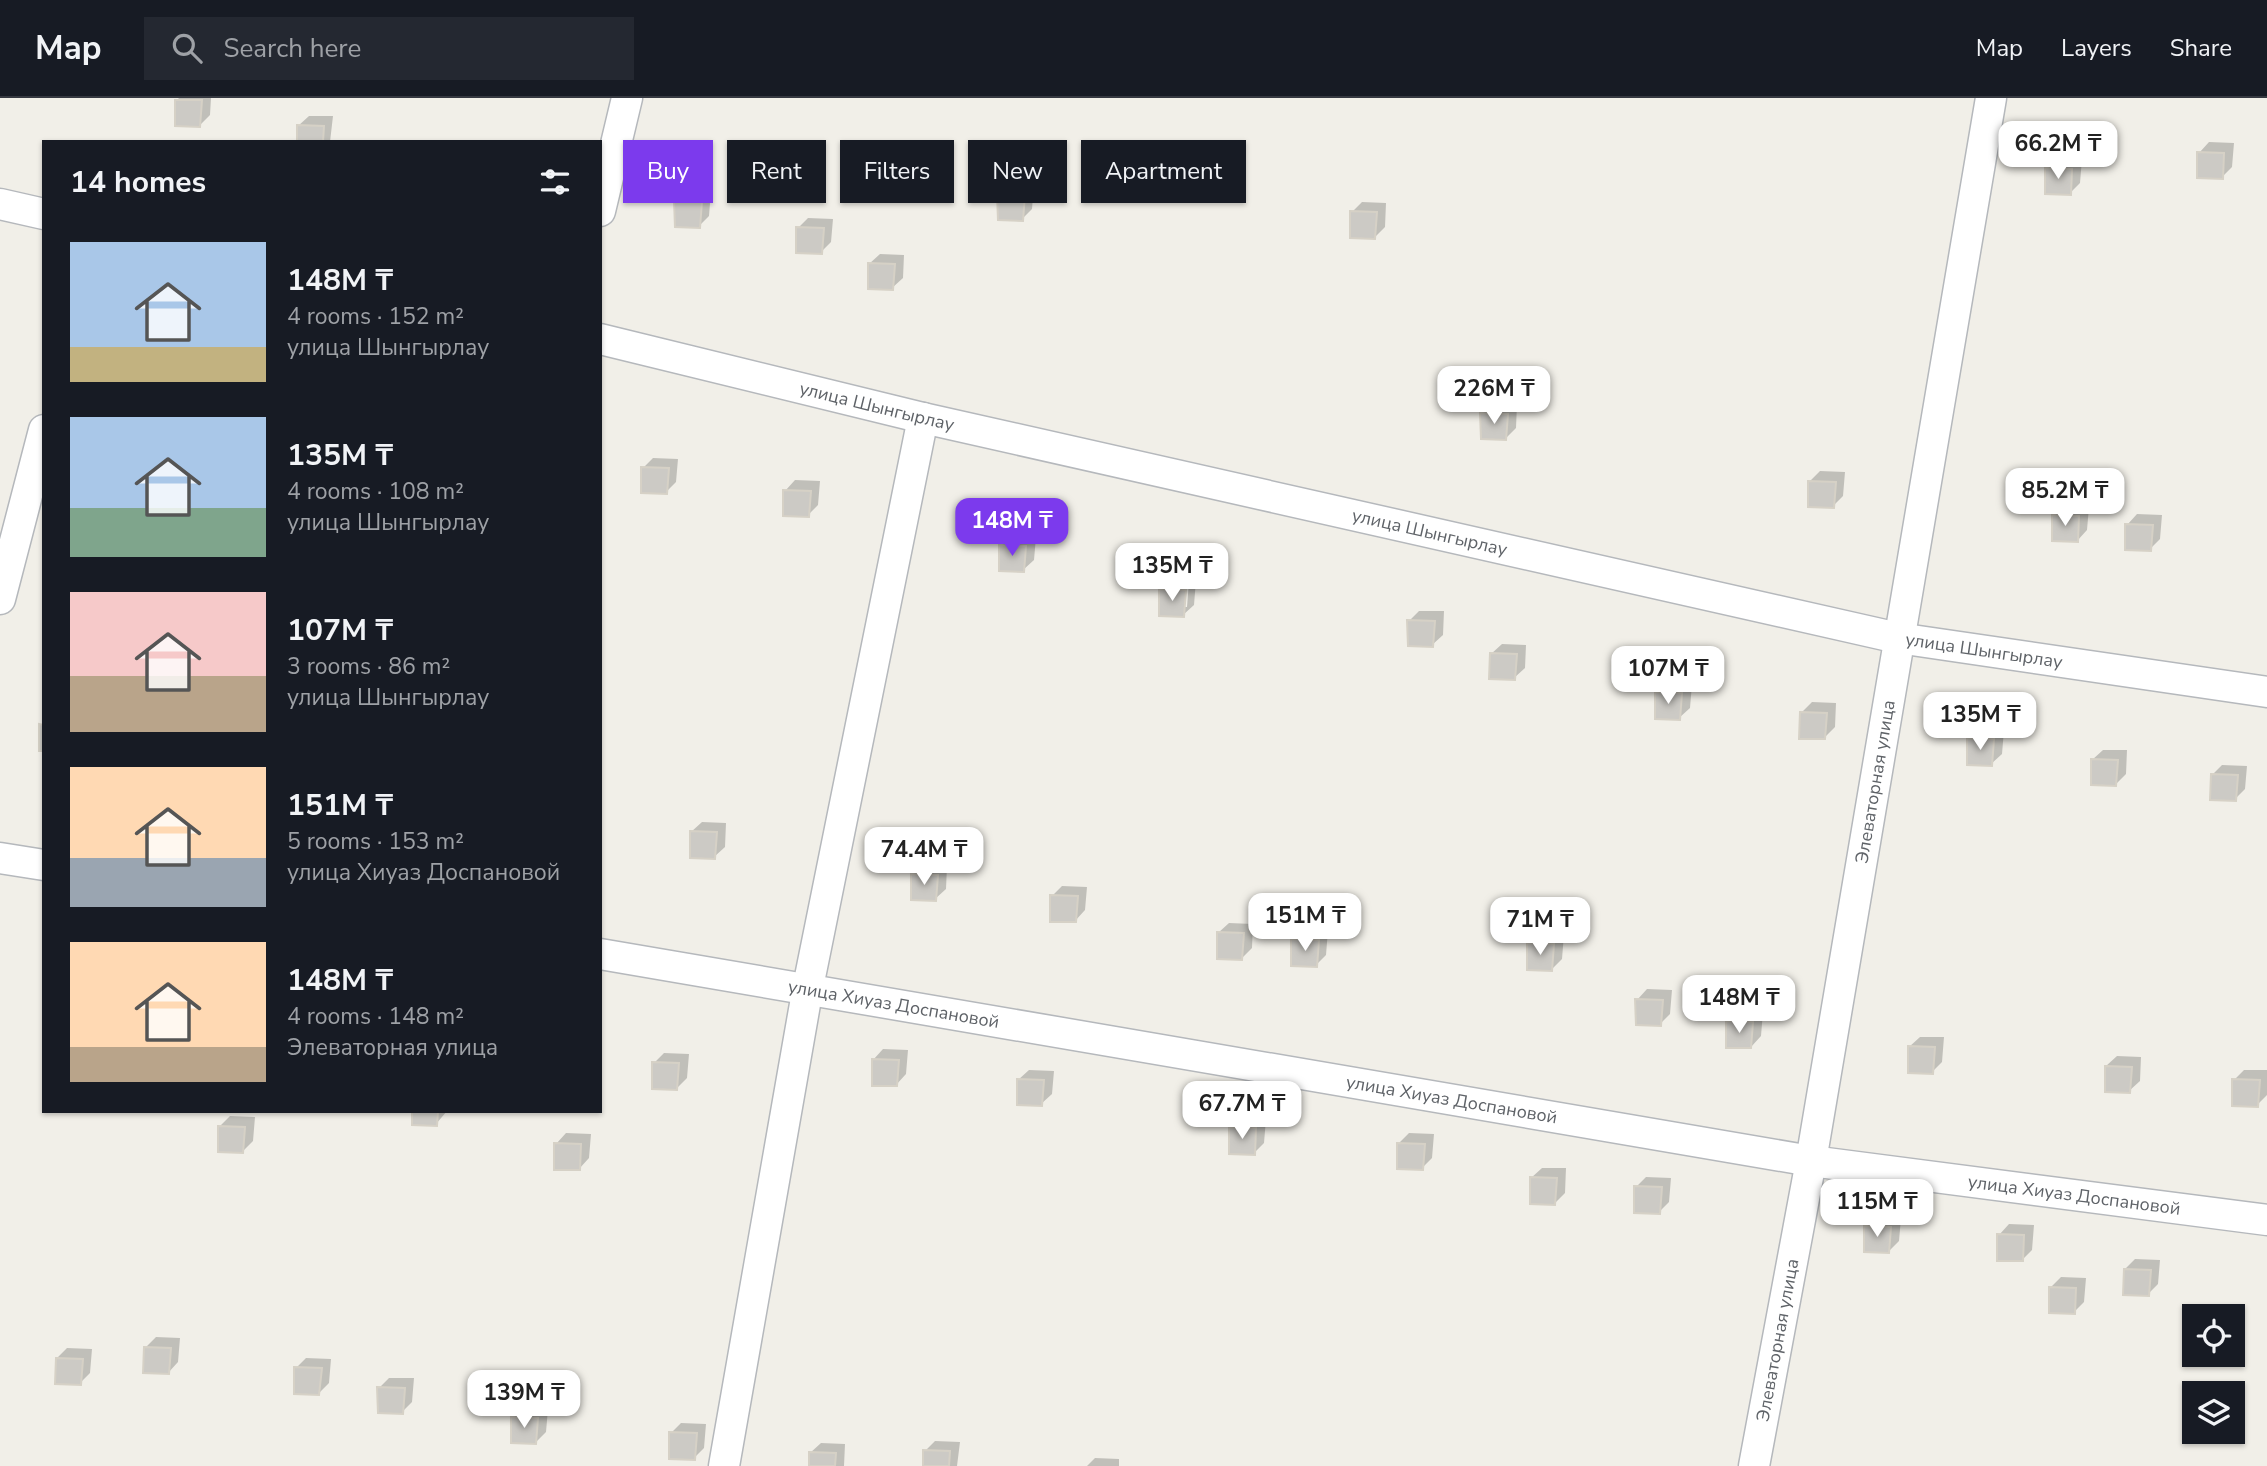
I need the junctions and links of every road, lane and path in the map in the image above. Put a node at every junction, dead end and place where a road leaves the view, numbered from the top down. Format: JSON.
{"nodes":[{"id":1,"x":627,"y":98,"type":"edge"},
{"id":2,"x":1991,"y":98,"type":"edge"},
{"id":3,"x":602,"y":203,"type":"edge"},
{"id":4,"x":0,"y":204,"type":"edge"},
{"id":5,"x":42,"y":214,"type":"edge"},
{"id":6,"x":602,"y":339,"type":"edge"},
{"id":7,"x":923,"y":418,"type":"junction"},
{"id":8,"x":42,"y":438,"type":"edge"},
{"id":9,"x":0,"y":599,"type":"edge"},
{"id":10,"x":1898,"y":638,"type":"junction"},
{"id":11,"x":2267,"y":692,"type":"edge"},
{"id":12,"x":0,"y":858,"type":"edge"},
{"id":13,"x":42,"y":865,"type":"edge"},
{"id":14,"x":602,"y":954,"type":"edge"},
{"id":15,"x":808,"y":987,"type":"junction"},
{"id":16,"x":1811,"y":1161,"type":"junction"},
{"id":17,"x":2267,"y":1220,"type":"edge"},
{"id":18,"x":724,"y":1466,"type":"edge"},
{"id":19,"x":1754,"y":1466,"type":"edge"}],
"edges":[{"from":1,"to":3,"type":"street"},
{"from":2,"to":10,"type":"street","name":"Элеваторная улица"},
{"from":4,"to":5,"type":"street"},
{"from":6,"to":7,"type":"street","name":"улица Шынгырлау"},
{"from":7,"to":10,"type":"street","name":"улица Шынгырлау"},
{"from":7,"to":15,"type":"street"},
{"from":8,"to":9,"type":"street"},
{"from":10,"to":11,"type":"street","name":"улица Шынгырлау"},
{"from":10,"to":16,"type":"street","name":"Элеваторная улица"},
{"from":12,"to":13,"type":"street"},
{"from":14,"to":15,"type":"street","name":"улица Хиуаз Доспановой"},
{"from":15,"to":16,"type":"street","name":"улица Хиуаз Доспановой"},
{"from":15,"to":18,"type":"street"},
{"from":16,"to":17,"type":"street","name":"улица Хиуаз Доспановой"},
{"from":16,"to":19,"type":"street","name":"Элеваторная улица"}]}
